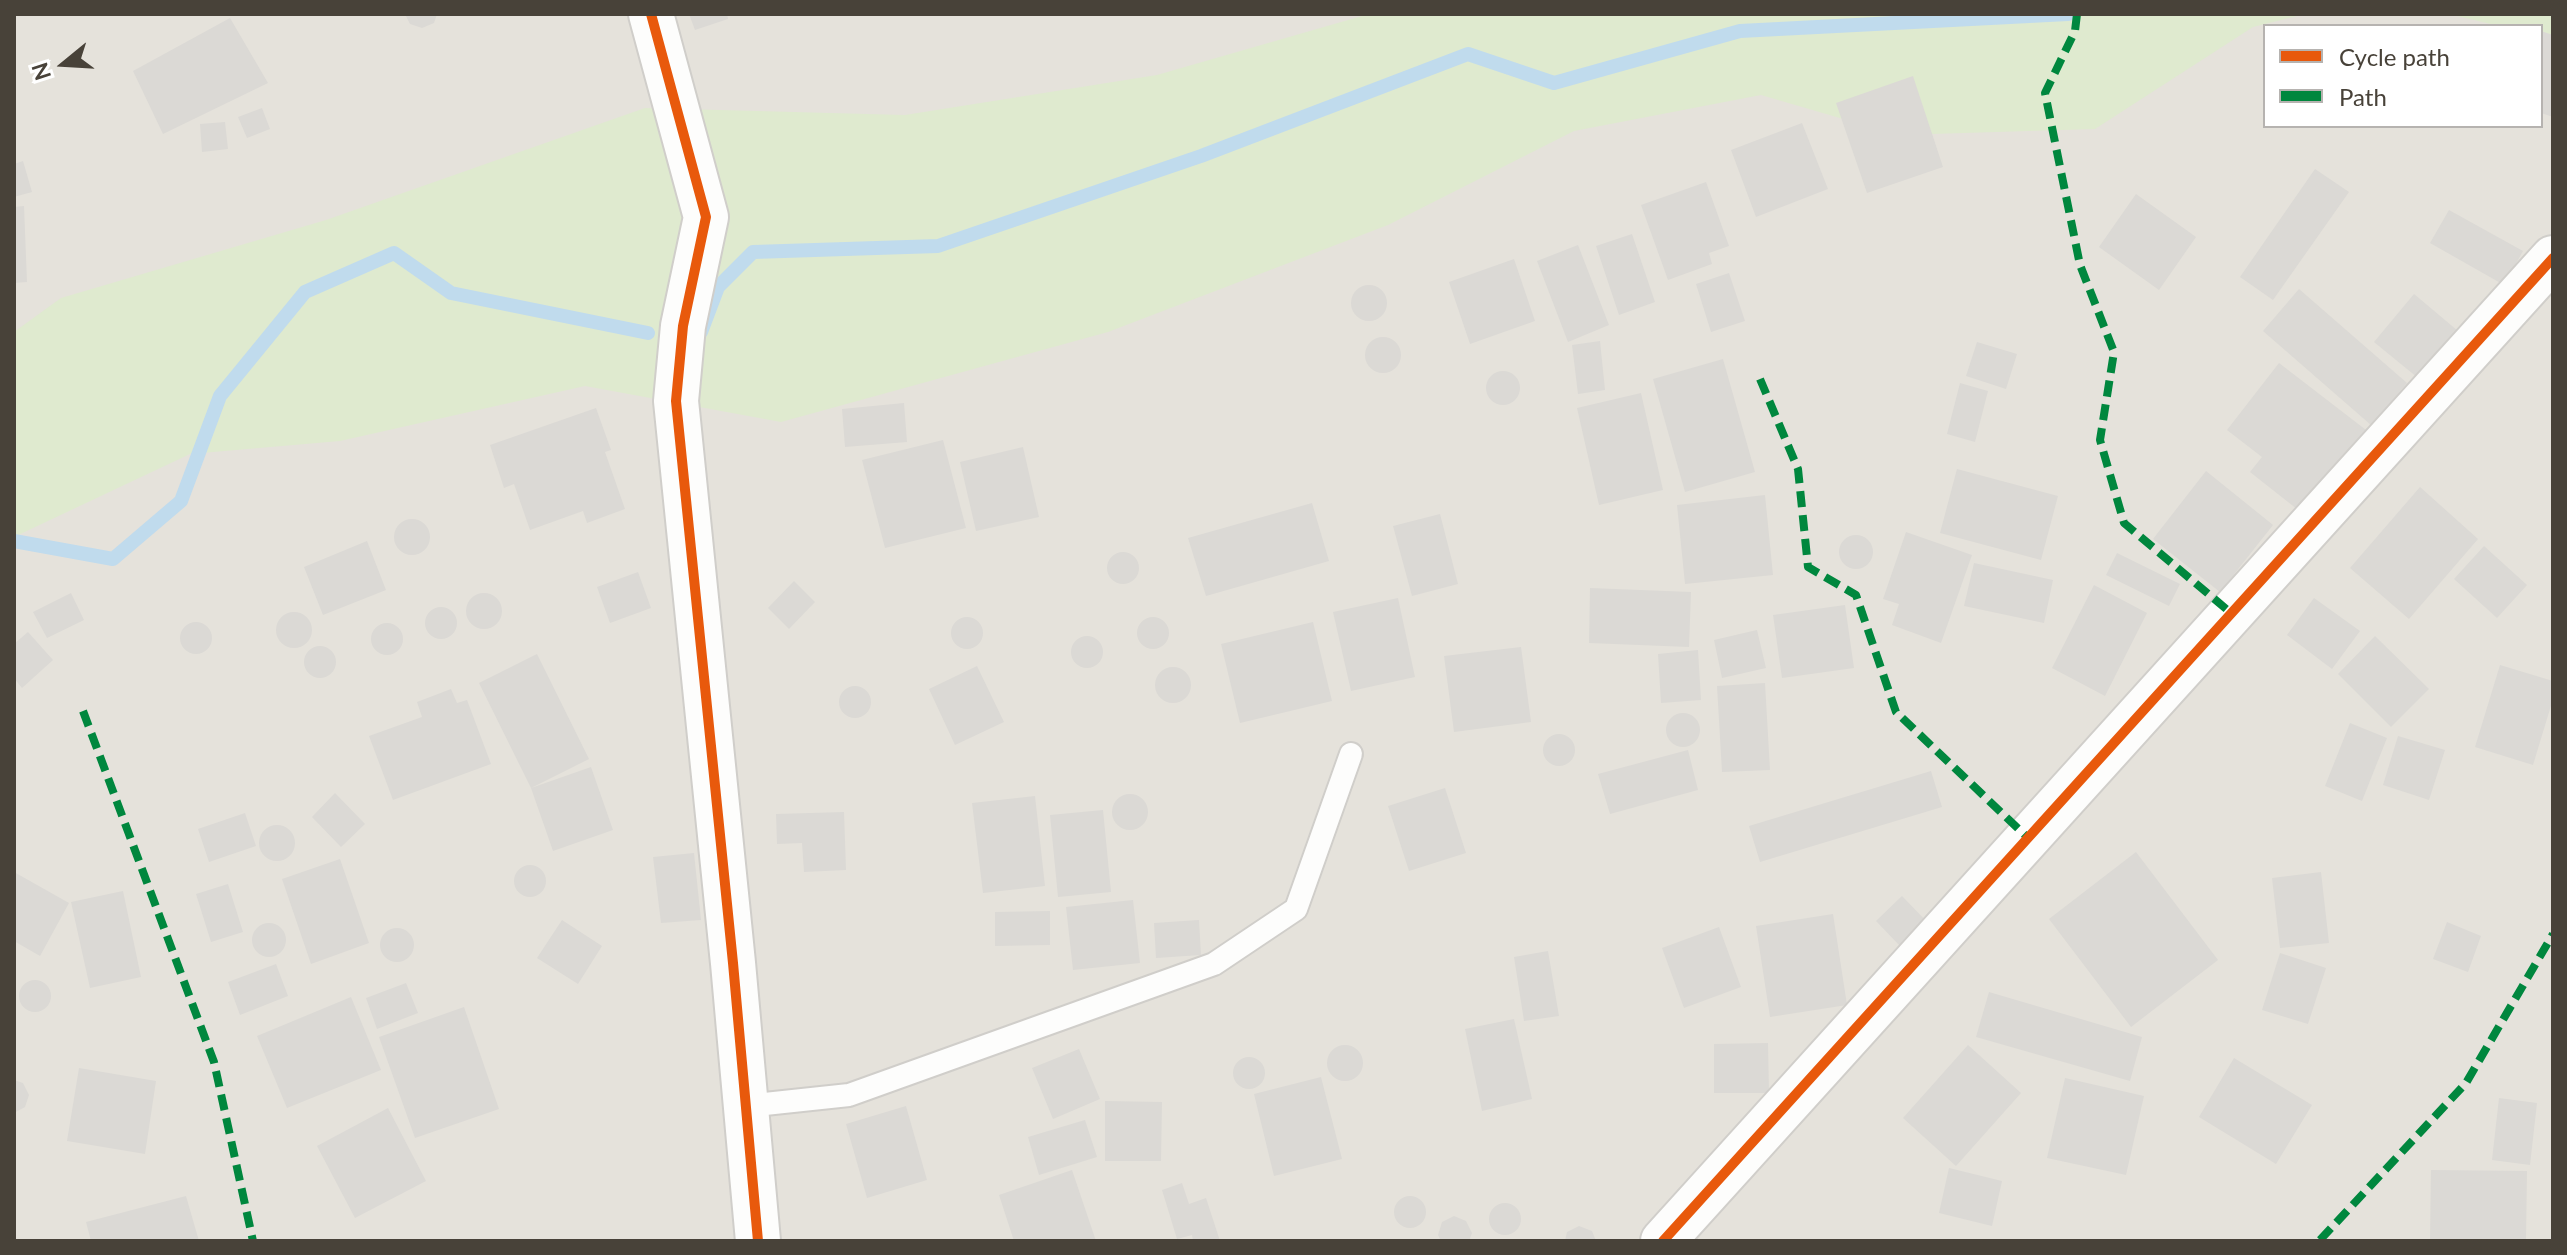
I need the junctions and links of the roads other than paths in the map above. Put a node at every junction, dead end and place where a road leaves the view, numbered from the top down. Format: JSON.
{"nodes":[{"id":1,"x":651,"y":14,"type":"edge"},
{"id":2,"x":2553,"y":258,"type":"edge"},
{"id":3,"x":1351,"y":754,"type":"dead end"},
{"id":4,"x":746,"y":1106,"type":"junction"},
{"id":5,"x":758,"y":1241,"type":"edge"},
{"id":6,"x":1663,"y":1241,"type":"edge"}],
"edges":[{"from":1,"to":4,"type":"street"},
{"from":2,"to":6,"type":"street"},
{"from":3,"to":4,"type":"lane"},
{"from":4,"to":5,"type":"street"}]}
